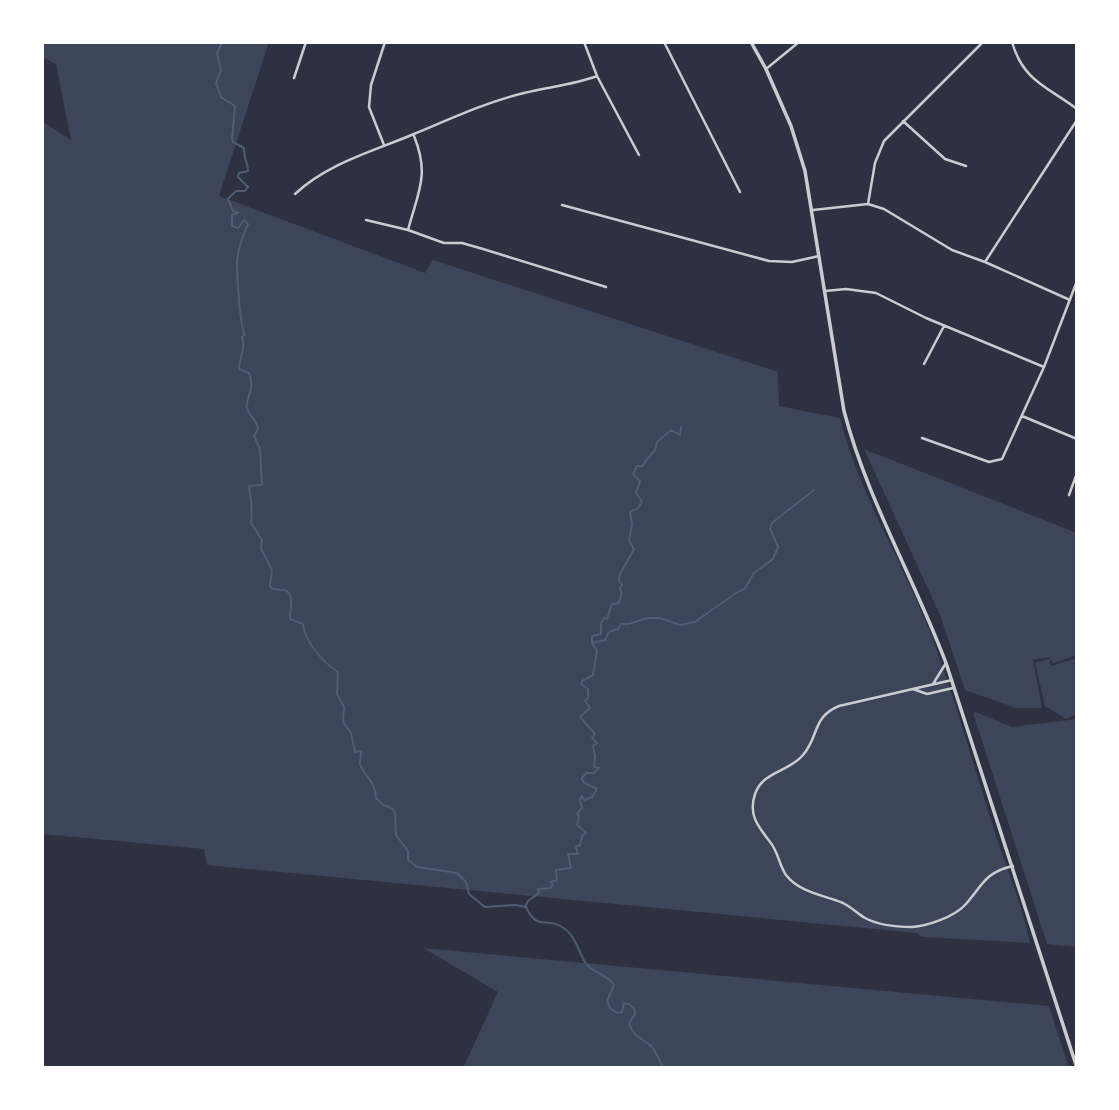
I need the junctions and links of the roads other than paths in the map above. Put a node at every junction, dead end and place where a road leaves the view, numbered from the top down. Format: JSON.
{"nodes":[{"id":1,"x":306,"y":42,"type":"edge"},
{"id":2,"x":385,"y":42,"type":"edge"},
{"id":3,"x":584,"y":42,"type":"edge"},
{"id":4,"x":664,"y":42,"type":"edge"},
{"id":5,"x":751,"y":42,"type":"edge"},
{"id":6,"x":799,"y":42,"type":"edge"},
{"id":7,"x":983,"y":42,"type":"edge"},
{"id":8,"x":1012,"y":42,"type":"edge"},
{"id":9,"x":766,"y":69,"type":"junction"},
{"id":10,"x":597,"y":76,"type":"junction"},
{"id":11,"x":294,"y":78,"type":"dead end"},
{"id":12,"x":1077,"y":110,"type":"edge"},
{"id":13,"x":1077,"y":120,"type":"edge"},
{"id":14,"x":903,"y":121,"type":"junction"},
{"id":15,"x":414,"y":134,"type":"junction"},
{"id":16,"x":384,"y":145,"type":"junction"},
{"id":17,"x":639,"y":155,"type":"dead end"},
{"id":18,"x":966,"y":166,"type":"dead end"},
{"id":19,"x":740,"y":192,"type":"dead end"},
{"id":20,"x":295,"y":194,"type":"dead end"},
{"id":21,"x":867,"y":204,"type":"junction"},
{"id":22,"x":562,"y":205,"type":"dead end"},
{"id":23,"x":813,"y":210,"type":"junction"},
{"id":24,"x":366,"y":219,"type":"dead end"},
{"id":25,"x":408,"y":230,"type":"junction"},
{"id":26,"x":819,"y":256,"type":"junction"},
{"id":27,"x":985,"y":262,"type":"junction"},
{"id":28,"x":1077,"y":281,"type":"edge"},
{"id":29,"x":606,"y":287,"type":"dead end"},
{"id":30,"x":825,"y":291,"type":"junction"},
{"id":31,"x":1070,"y":300,"type":"junction"},
{"id":32,"x":944,"y":326,"type":"junction"},
{"id":33,"x":923,"y":364,"type":"dead end"},
{"id":34,"x":1044,"y":366,"type":"junction"},
{"id":35,"x":1022,"y":416,"type":"junction"},
{"id":36,"x":922,"y":438,"type":"dead end"},
{"id":37,"x":1077,"y":439,"type":"edge"},
{"id":38,"x":1077,"y":473,"type":"edge"},
{"id":39,"x":1069,"y":495,"type":"dead end"},
{"id":40,"x":946,"y":663,"type":"junction"},
{"id":41,"x":952,"y":680,"type":"junction"},
{"id":42,"x":931,"y":685,"type":"junction"},
{"id":43,"x":954,"y":688,"type":"junction"},
{"id":44,"x":913,"y":689,"type":"junction"},
{"id":45,"x":1013,"y":866,"type":"junction"},
{"id":46,"x":1077,"y":1068,"type":"edge"}],
"edges":[{"from":1,"to":11,"type":"street"},
{"from":2,"to":16,"type":"street"},
{"from":3,"to":10,"type":"street"},
{"from":4,"to":19,"type":"street"},
{"from":5,"to":9,"type":"street"},
{"from":6,"to":9,"type":"street"},
{"from":7,"to":14,"type":"street"},
{"from":8,"to":12,"type":"street"},
{"from":9,"to":23,"type":"street"},
{"from":10,"to":15,"type":"street"},
{"from":10,"to":17,"type":"street"},
{"from":13,"to":27,"type":"street"},
{"from":14,"to":18,"type":"street"},
{"from":14,"to":21,"type":"street"},
{"from":15,"to":16,"type":"street"},
{"from":15,"to":25,"type":"street"},
{"from":16,"to":20,"type":"street"},
{"from":21,"to":23,"type":"street"},
{"from":21,"to":27,"type":"street"},
{"from":22,"to":26,"type":"street"},
{"from":23,"to":26,"type":"street"},
{"from":24,"to":25,"type":"street"},
{"from":25,"to":29,"type":"street"},
{"from":26,"to":30,"type":"street"},
{"from":27,"to":31,"type":"street"},
{"from":28,"to":31,"type":"street"},
{"from":30,"to":32,"type":"street"},
{"from":30,"to":40,"type":"street"},
{"from":31,"to":34,"type":"street"},
{"from":32,"to":33,"type":"street"},
{"from":32,"to":34,"type":"street"},
{"from":34,"to":35,"type":"street"},
{"from":35,"to":36,"type":"street"},
{"from":35,"to":37,"type":"street"},
{"from":38,"to":39,"type":"street"},
{"from":40,"to":41,"type":"street"},
{"from":40,"to":42,"type":"street"},
{"from":41,"to":42,"type":"street"},
{"from":41,"to":43,"type":"street"},
{"from":42,"to":44,"type":"street"},
{"from":43,"to":44,"type":"street"},
{"from":43,"to":45,"type":"street"},
{"from":44,"to":45,"type":"street"},
{"from":45,"to":46,"type":"street"}]}
